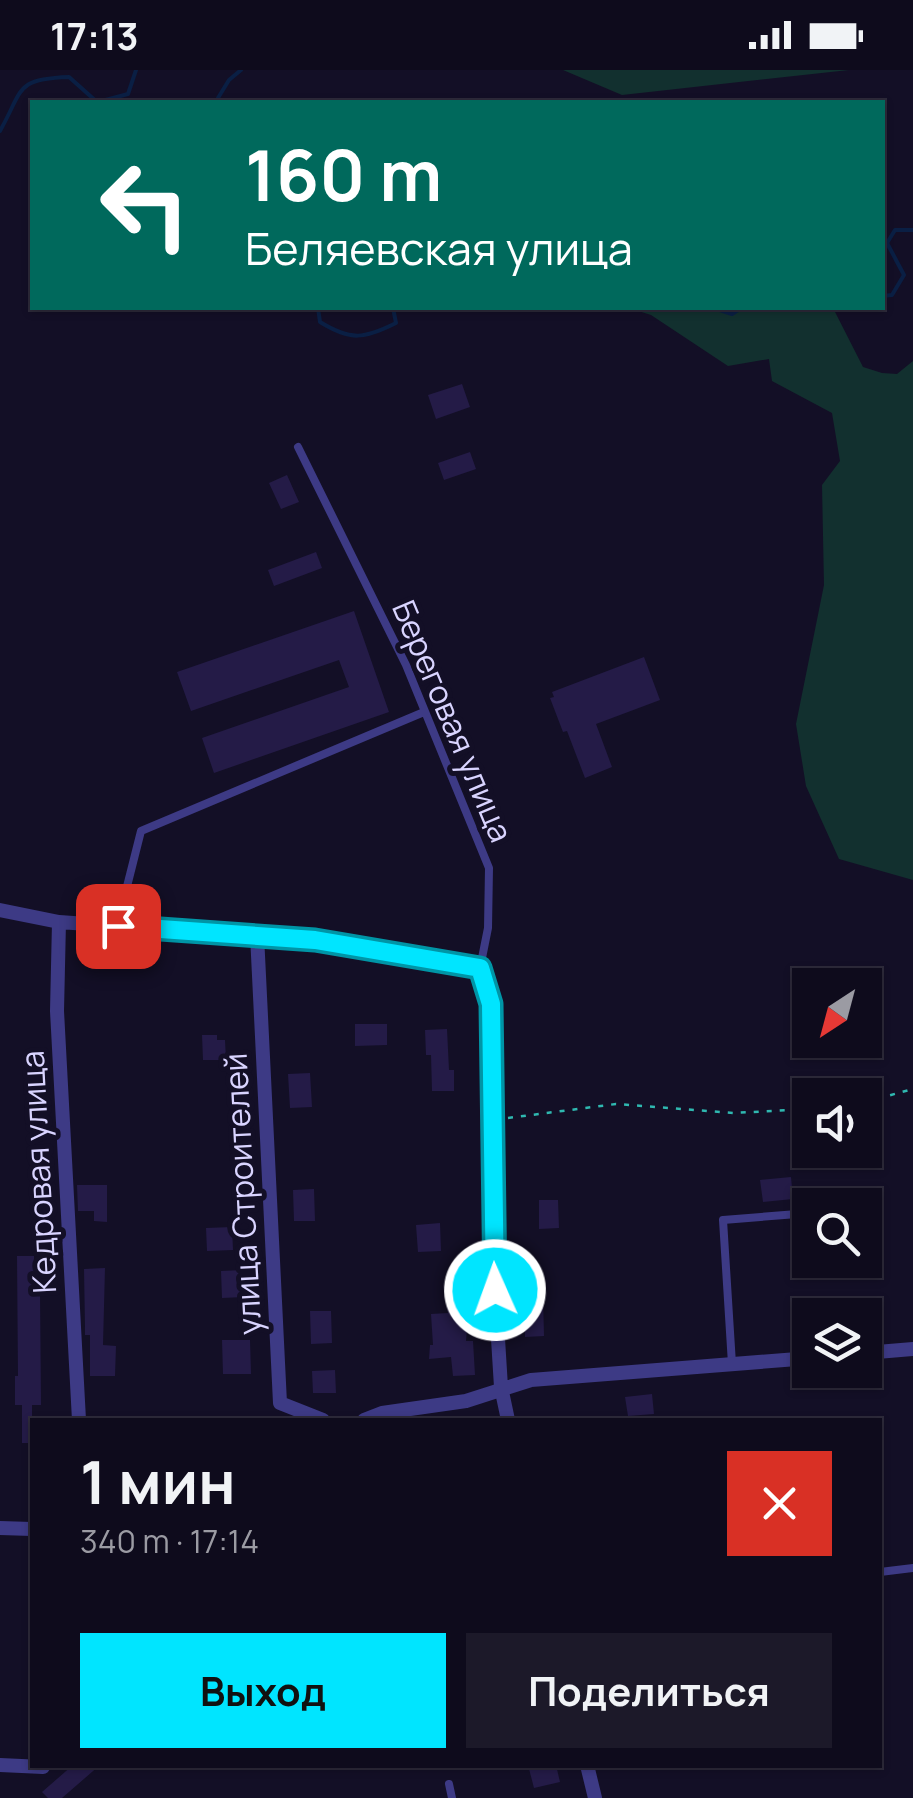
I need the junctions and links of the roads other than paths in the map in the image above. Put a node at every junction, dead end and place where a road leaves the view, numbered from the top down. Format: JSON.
{"nodes":[{"id":1,"x":298,"y":447,"type":"dead end"},
{"id":2,"x":424,"y":712,"type":"junction"},
{"id":3,"x":0,"y":910,"type":"edge"},
{"id":4,"x":59,"y":922,"type":"junction"},
{"id":5,"x":118,"y":926,"type":"junction"},
{"id":6,"x":258,"y":935,"type":"junction"},
{"id":7,"x":480,"y":968,"type":"junction"},
{"id":8,"x":792,"y":1214,"type":"edge"},
{"id":9,"x":913,"y":1349,"type":"edge"},
{"id":10,"x":882,"y":1352,"type":"edge"},
{"id":11,"x":792,"y":1359,"type":"edge"},
{"id":12,"x":732,"y":1364,"type":"junction"},
{"id":13,"x":502,"y":1394,"type":"junction"},
{"id":14,"x":79,"y":1418,"type":"edge"},
{"id":15,"x":319,"y":1418,"type":"edge"},
{"id":16,"x":368,"y":1418,"type":"edge"},
{"id":17,"x":508,"y":1418,"type":"edge"},
{"id":18,"x":0,"y":1528,"type":"edge"},
{"id":19,"x":30,"y":1530,"type":"edge"},
{"id":20,"x":913,"y":1568,"type":"edge"},
{"id":21,"x":882,"y":1572,"type":"edge"},
{"id":22,"x":0,"y":1766,"type":"edge"},
{"id":23,"x":30,"y":1767,"type":"edge"},
{"id":24,"x":588,"y":1768,"type":"edge"},
{"id":25,"x":449,"y":1784,"type":"dead end"},
{"id":26,"x":452,"y":1798,"type":"edge"},
{"id":27,"x":595,"y":1798,"type":"edge"}],
"edges":[{"from":1,"to":2,"type":"lane","name":"Береговая улица"},
{"from":2,"to":5,"type":"lane"},
{"from":2,"to":7,"type":"lane","name":"Береговая улица"},
{"from":3,"to":4,"type":"street"},
{"from":4,"to":5,"type":"street"},
{"from":4,"to":14,"type":"street","name":"Кедровая улица"},
{"from":5,"to":6,"type":"street"},
{"from":6,"to":7,"type":"street"},
{"from":6,"to":15,"type":"street","name":"улица Строителей"},
{"from":7,"to":13,"type":"street"},
{"from":8,"to":12,"type":"lane"},
{"from":9,"to":10,"type":"street"},
{"from":11,"to":12,"type":"street"},
{"from":12,"to":13,"type":"street"},
{"from":13,"to":16,"type":"street"},
{"from":13,"to":17,"type":"street"},
{"from":18,"to":19,"type":"street"},
{"from":20,"to":21,"type":"lane"},
{"from":22,"to":23,"type":"street"},
{"from":24,"to":27,"type":"street"},
{"from":25,"to":26,"type":"lane"}]}
